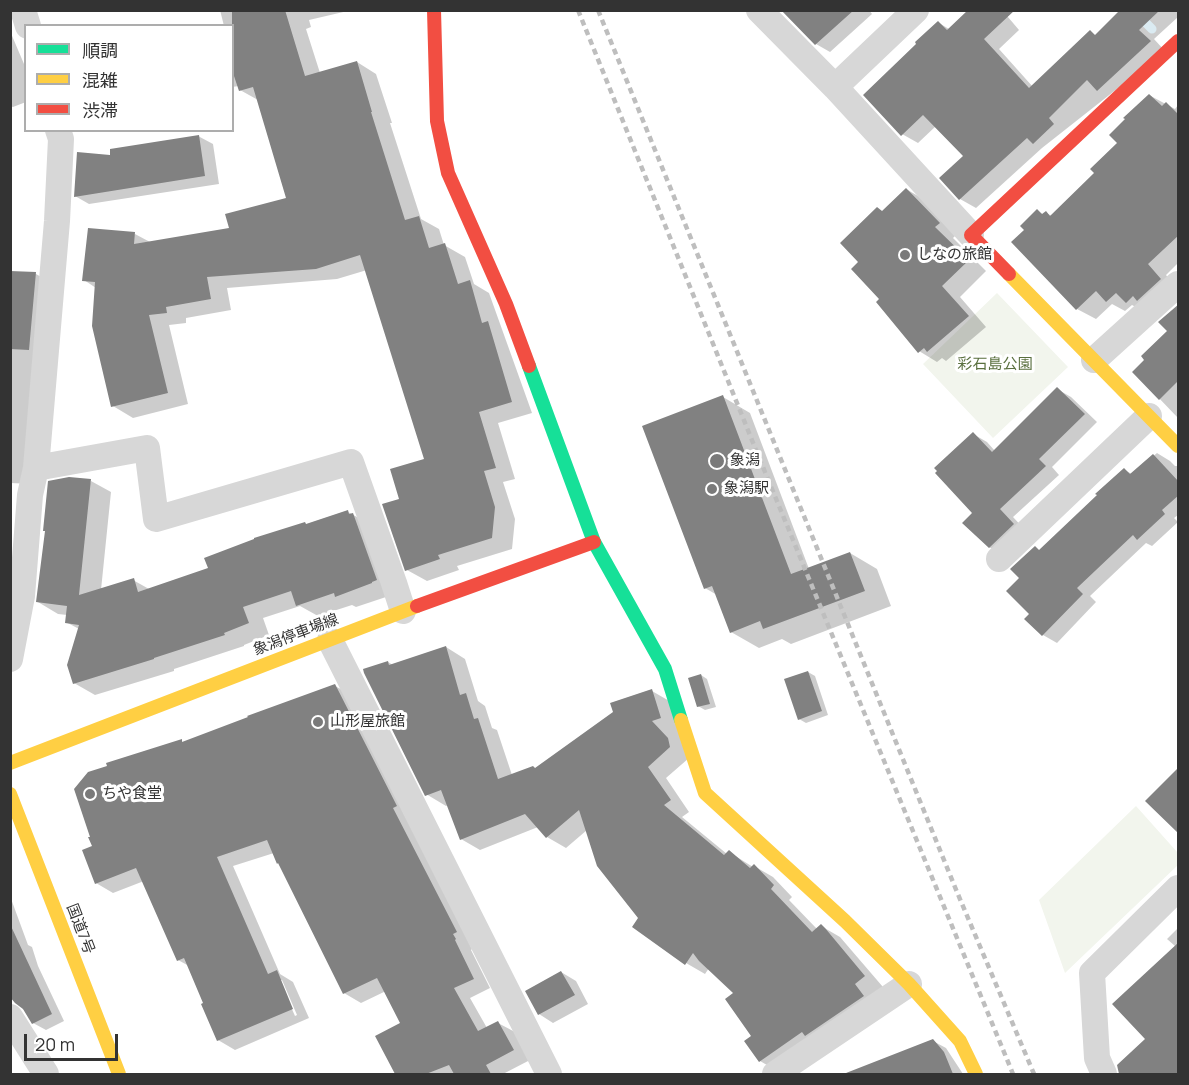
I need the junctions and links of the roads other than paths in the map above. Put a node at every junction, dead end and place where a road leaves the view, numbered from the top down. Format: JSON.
{"nodes":[{"id":1,"x":434,"y":10,"type":"edge"},
{"id":2,"x":759,"y":10,"type":"edge"},
{"id":3,"x":916,"y":10,"type":"edge"},
{"id":4,"x":1179,"y":41,"type":"edge"},
{"id":5,"x":835,"y":87,"type":"junction"},
{"id":6,"x":59,"y":132,"type":"edge"},
{"id":7,"x":971,"y":235,"type":"junction"},
{"id":8,"x":1179,"y":284,"type":"edge"},
{"id":9,"x":1095,"y":360,"type":"junction"},
{"id":10,"x":1149,"y":416,"type":"junction"},
{"id":11,"x":1179,"y":446,"type":"edge"},
{"id":12,"x":36,"y":468,"type":"junction"},
{"id":13,"x":594,"y":542,"type":"junction"},
{"id":14,"x":999,"y":559,"type":"dead end"},
{"id":15,"x":403,"y":611,"type":"junction"},
{"id":16,"x":330,"y":640,"type":"junction"},
{"id":17,"x":10,"y":659,"type":"edge"},
{"id":18,"x":10,"y":763,"type":"edge"},
{"id":19,"x":10,"y":794,"type":"edge"},
{"id":20,"x":1179,"y":888,"type":"edge"},
{"id":21,"x":909,"y":984,"type":"junction"},
{"id":22,"x":10,"y":1017,"type":"edge"},
{"id":23,"x":46,"y":1074,"type":"edge"},
{"id":24,"x":119,"y":1074,"type":"edge"},
{"id":25,"x":549,"y":1074,"type":"edge"},
{"id":26,"x":776,"y":1074,"type":"edge"},
{"id":27,"x":976,"y":1074,"type":"edge"},
{"id":28,"x":1104,"y":1074,"type":"edge"}],
"edges":[{"from":1,"to":13,"type":"main road"},
{"from":2,"to":5,"type":"street"},
{"from":3,"to":5,"type":"street"},
{"from":4,"to":7,"type":"main road"},
{"from":5,"to":7,"type":"street"},
{"from":6,"to":12,"type":"street"},
{"from":7,"to":9,"type":"main road"},
{"from":8,"to":9,"type":"street"},
{"from":9,"to":10,"type":"main road"},
{"from":10,"to":11,"type":"main road"},
{"from":10,"to":14,"type":"street"},
{"from":12,"to":15,"type":"street"},
{"from":12,"to":17,"type":"street"},
{"from":13,"to":15,"type":"main road","name":"象潟停車場線"},
{"from":13,"to":21,"type":"main road"},
{"from":15,"to":16,"type":"main road","name":"象潟停車場線"},
{"from":16,"to":18,"type":"main road","name":"象潟停車場線"},
{"from":16,"to":25,"type":"street"},
{"from":19,"to":24,"type":"main road","name":"国道7号"},
{"from":20,"to":28,"type":"street"},
{"from":21,"to":26,"type":"street"},
{"from":21,"to":27,"type":"main road"},
{"from":22,"to":23,"type":"street"}]}
